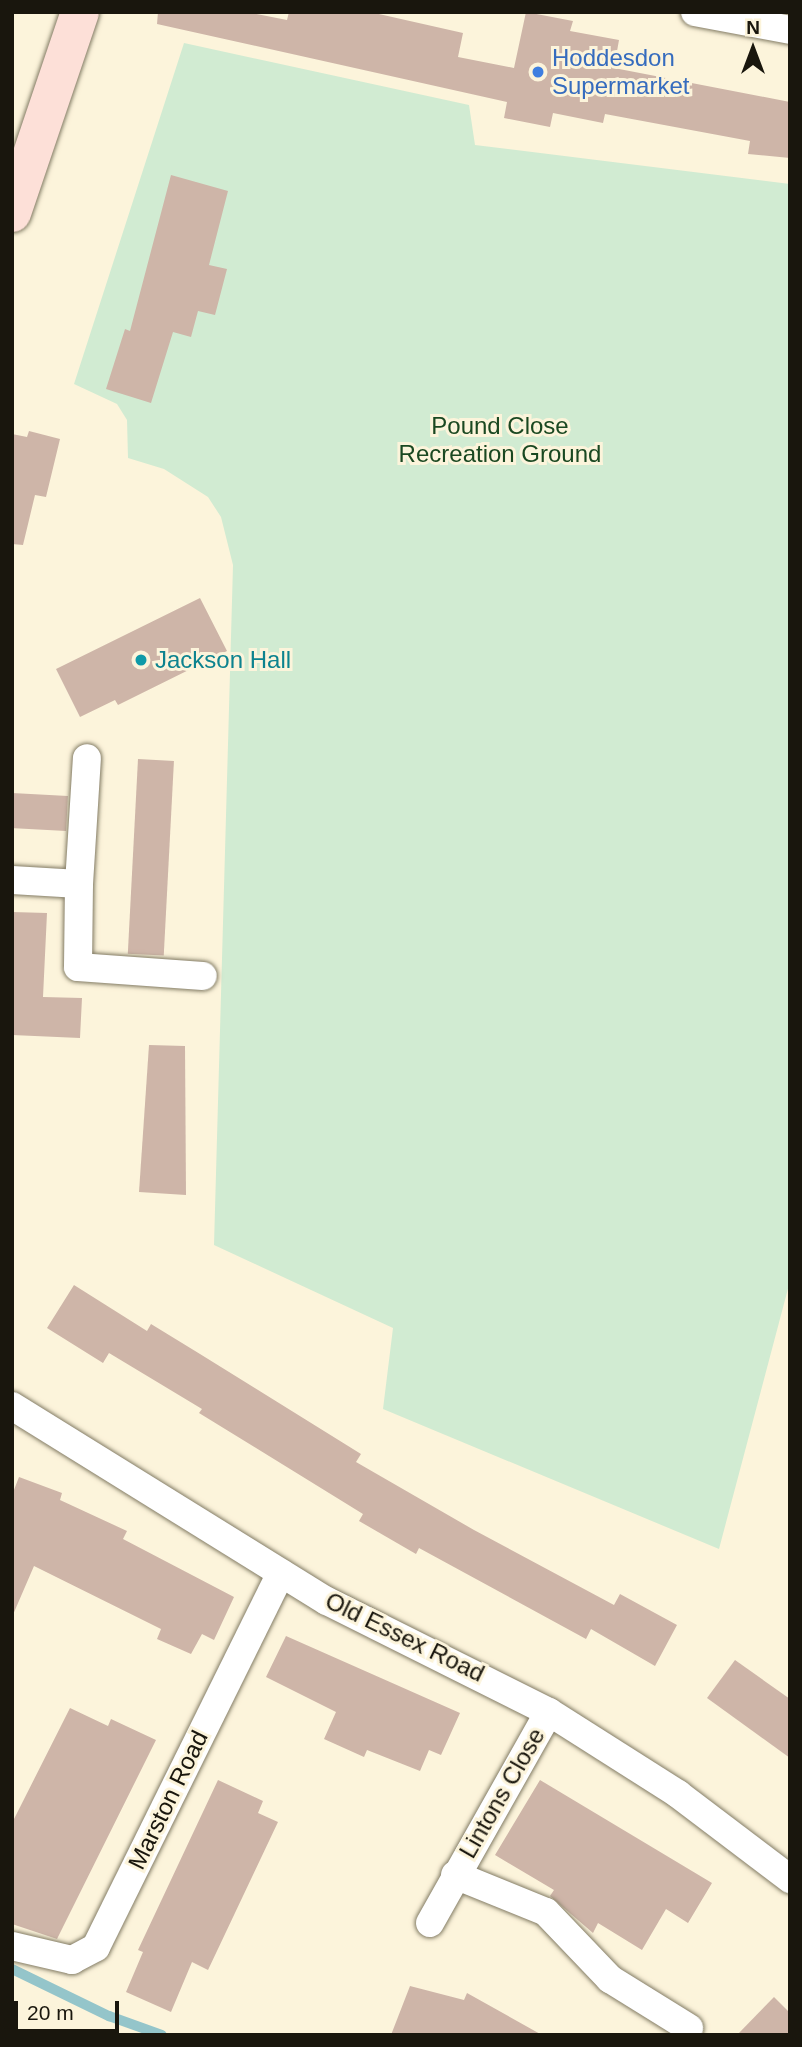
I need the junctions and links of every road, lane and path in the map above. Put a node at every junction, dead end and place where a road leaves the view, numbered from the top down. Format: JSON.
{"nodes":[{"id":1,"x":80,"y":12,"type":"edge"},
{"id":2,"x":695,"y":12,"type":"edge"},
{"id":3,"x":790,"y":30,"type":"edge"},
{"id":4,"x":12,"y":213,"type":"edge"},
{"id":5,"x":87,"y":758,"type":"dead end"},
{"id":6,"x":12,"y":880,"type":"edge"},
{"id":7,"x":79,"y":884,"type":"junction"},
{"id":8,"x":203,"y":976,"type":"dead end"},
{"id":9,"x":12,"y":1406,"type":"edge"},
{"id":10,"x":281,"y":1573,"type":"junction"},
{"id":11,"x":549,"y":1712,"type":"junction"},
{"id":12,"x":455,"y":1875,"type":"junction"},
{"id":13,"x":790,"y":1879,"type":"edge"},
{"id":14,"x":430,"y":1923,"type":"dead end"},
{"id":15,"x":12,"y":1946,"type":"edge"},
{"id":16,"x":689,"y":2028,"type":"dead end"}],
"edges":[{"from":1,"to":4,"type":"street"},
{"from":2,"to":3,"type":"street"},
{"from":5,"to":7,"type":"street"},
{"from":6,"to":7,"type":"street"},
{"from":7,"to":8,"type":"street"},
{"from":9,"to":10,"type":"street","name":"Old Essex Road"},
{"from":10,"to":11,"type":"street","name":"Old Essex Road"},
{"from":10,"to":15,"type":"street","name":"Marston Road"},
{"from":11,"to":12,"type":"street","name":"Lintons Close"},
{"from":11,"to":13,"type":"street","name":"Old Essex Road"},
{"from":12,"to":14,"type":"street","name":"Lintons Close"},
{"from":12,"to":16,"type":"street","name":"Lintons Close"}]}
